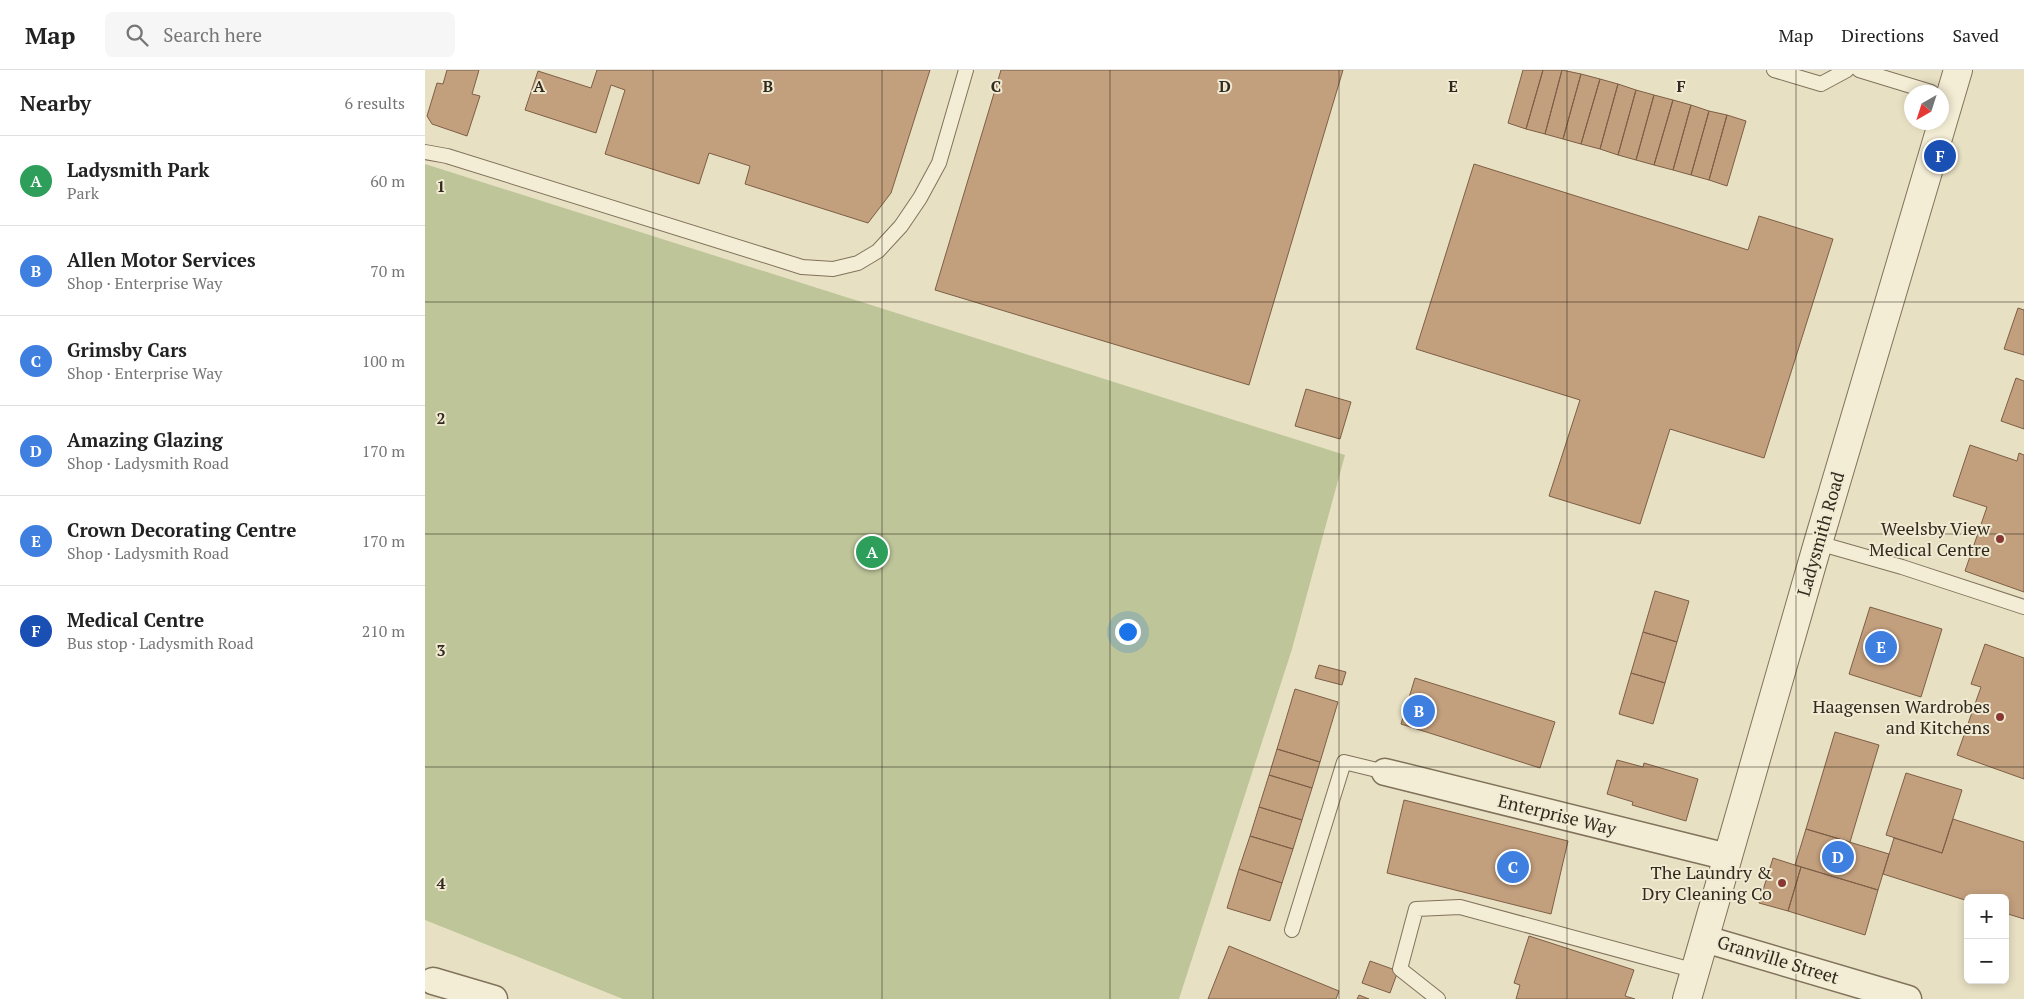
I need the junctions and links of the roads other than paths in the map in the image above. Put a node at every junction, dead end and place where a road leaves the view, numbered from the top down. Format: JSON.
{"nodes":[{"id":1,"x":966,"y":70,"type":"edge"},
{"id":2,"x":1774,"y":70,"type":"edge"},
{"id":3,"x":1847,"y":70,"type":"edge"},
{"id":4,"x":1859,"y":70,"type":"edge"},
{"id":5,"x":1958,"y":70,"type":"edge"},
{"id":6,"x":1906,"y":85,"type":"edge"},
{"id":7,"x":1948,"y":85,"type":"edge"},
{"id":8,"x":1932,"y":130,"type":"edge"},
{"id":9,"x":425,"y":152,"type":"edge"},
{"id":10,"x":1818,"y":543,"type":"junction"},
{"id":11,"x":2024,"y":608,"type":"edge"},
{"id":12,"x":1385,"y":772,"type":"joint"},
{"id":13,"x":1728,"y":858,"type":"junction"},
{"id":14,"x":1293,"y":930,"type":"dead end"},
{"id":15,"x":1705,"y":939,"type":"junction"},
{"id":16,"x":1696,"y":971,"type":"junction"},
{"id":17,"x":433,"y":981,"type":"dead end"},
{"id":18,"x":494,"y":999,"type":"edge"},
{"id":19,"x":1439,"y":999,"type":"edge"},
{"id":20,"x":1687,"y":999,"type":"edge"},
{"id":21,"x":1908,"y":999,"type":"edge"}],
"edges":[{"from":1,"to":9,"type":"lane"},
{"from":2,"to":3,"type":"lane"},
{"from":4,"to":6,"type":"lane"},
{"from":5,"to":7,"type":"street","name":"Ladysmith Road"},
{"from":8,"to":10,"type":"street","name":"Ladysmith Road"},
{"from":10,"to":11,"type":"lane"},
{"from":10,"to":13,"type":"street","name":"Ladysmith Road"},
{"from":12,"to":13,"type":"street","name":"Enterprise Way"},
{"from":12,"to":14,"type":"lane"},
{"from":13,"to":15,"type":"street","name":"Ladysmith Road"},
{"from":15,"to":16,"type":"street","name":"Ladysmith Road"},
{"from":15,"to":21,"type":"street","name":"Granville Street"},
{"from":16,"to":19,"type":"lane"},
{"from":16,"to":20,"type":"street","name":"Ladysmith Road"},
{"from":17,"to":18,"type":"street"}]}
